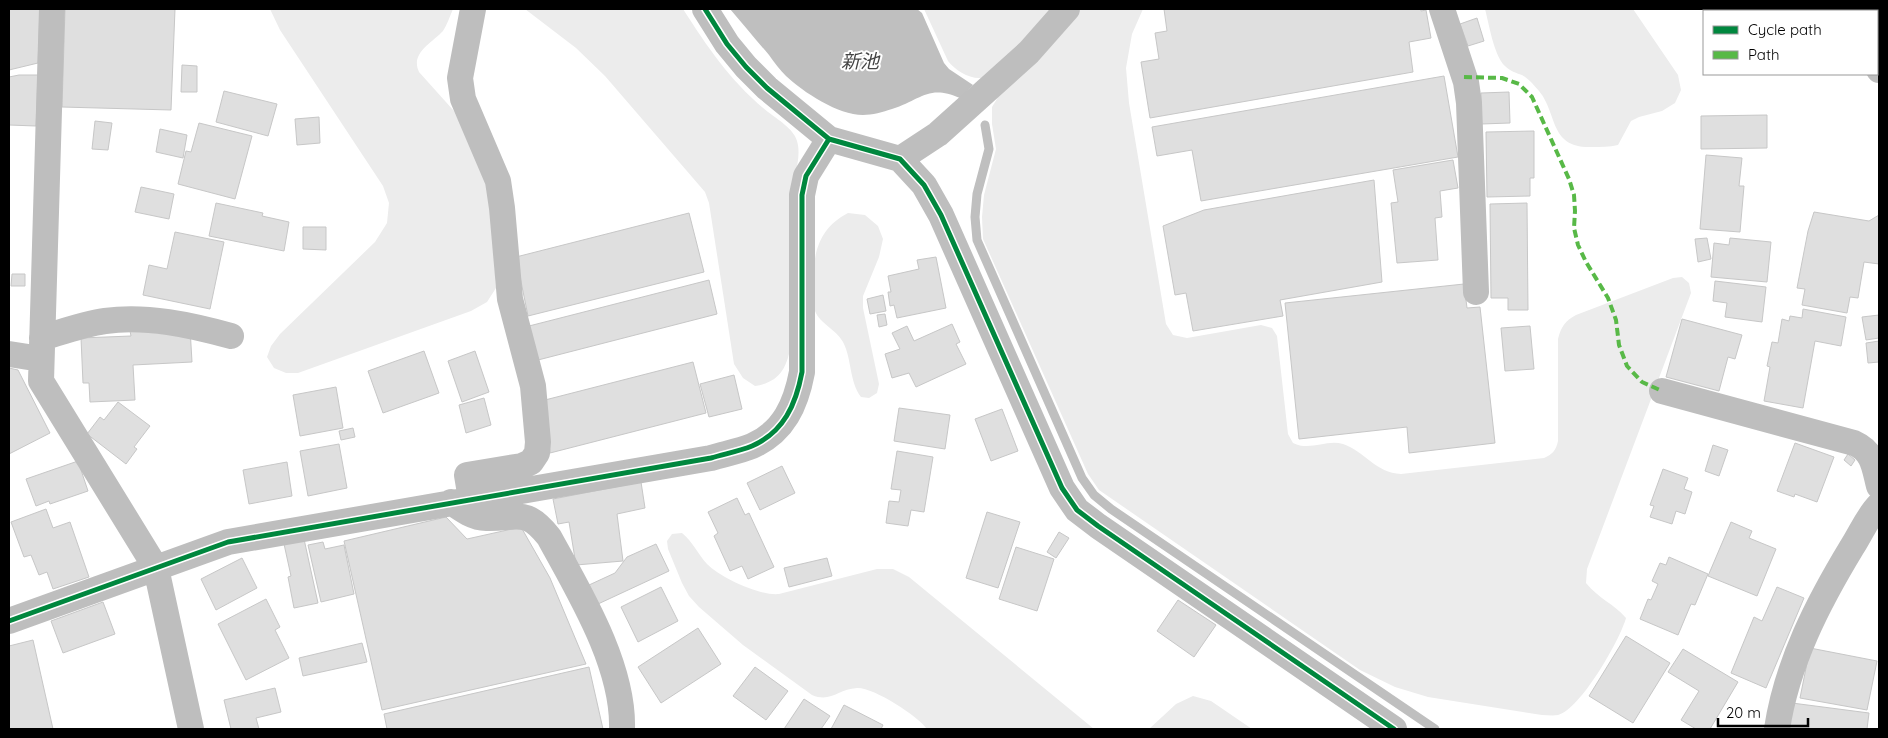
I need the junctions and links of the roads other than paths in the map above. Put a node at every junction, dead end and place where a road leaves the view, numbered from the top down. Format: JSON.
{"nodes":[{"id":1,"x":52,"y":9,"type":"edge"},
{"id":2,"x":473,"y":9,"type":"edge"},
{"id":3,"x":705,"y":9,"type":"edge"},
{"id":4,"x":1067,"y":9,"type":"edge"},
{"id":5,"x":1442,"y":9,"type":"edge"},
{"id":6,"x":829,"y":139,"type":"junction"},
{"id":7,"x":900,"y":159,"type":"junction"},
{"id":8,"x":1476,"y":292,"type":"dead end"},
{"id":9,"x":230,"y":336,"type":"dead end"},
{"id":10,"x":41,"y":349,"type":"junction"},
{"id":11,"x":9,"y":354,"type":"edge"},
{"id":12,"x":1662,"y":392,"type":"dead end"},
{"id":13,"x":1879,"y":486,"type":"edge"},
{"id":14,"x":461,"y":500,"type":"junction"},
{"id":15,"x":1879,"y":505,"type":"edge"},
{"id":16,"x":156,"y":568,"type":"junction"},
{"id":17,"x":9,"y":621,"type":"edge"},
{"id":18,"x":628,"y":725,"type":"edge"},
{"id":19,"x":191,"y":729,"type":"edge"},
{"id":20,"x":1394,"y":729,"type":"edge"},
{"id":21,"x":1776,"y":729,"type":"edge"}],
"edges":[{"from":1,"to":10,"type":"street"},
{"from":2,"to":14,"type":"street"},
{"from":3,"to":6,"type":"street"},
{"from":4,"to":7,"type":"street"},
{"from":5,"to":8,"type":"street"},
{"from":6,"to":7,"type":"street"},
{"from":6,"to":14,"type":"street"},
{"from":7,"to":20,"type":"street"},
{"from":9,"to":10,"type":"street"},
{"from":10,"to":11,"type":"street"},
{"from":10,"to":16,"type":"street"},
{"from":12,"to":13,"type":"street"},
{"from":14,"to":16,"type":"street"},
{"from":14,"to":18,"type":"street"},
{"from":15,"to":21,"type":"street"},
{"from":16,"to":17,"type":"street"},
{"from":16,"to":19,"type":"street"}]}
